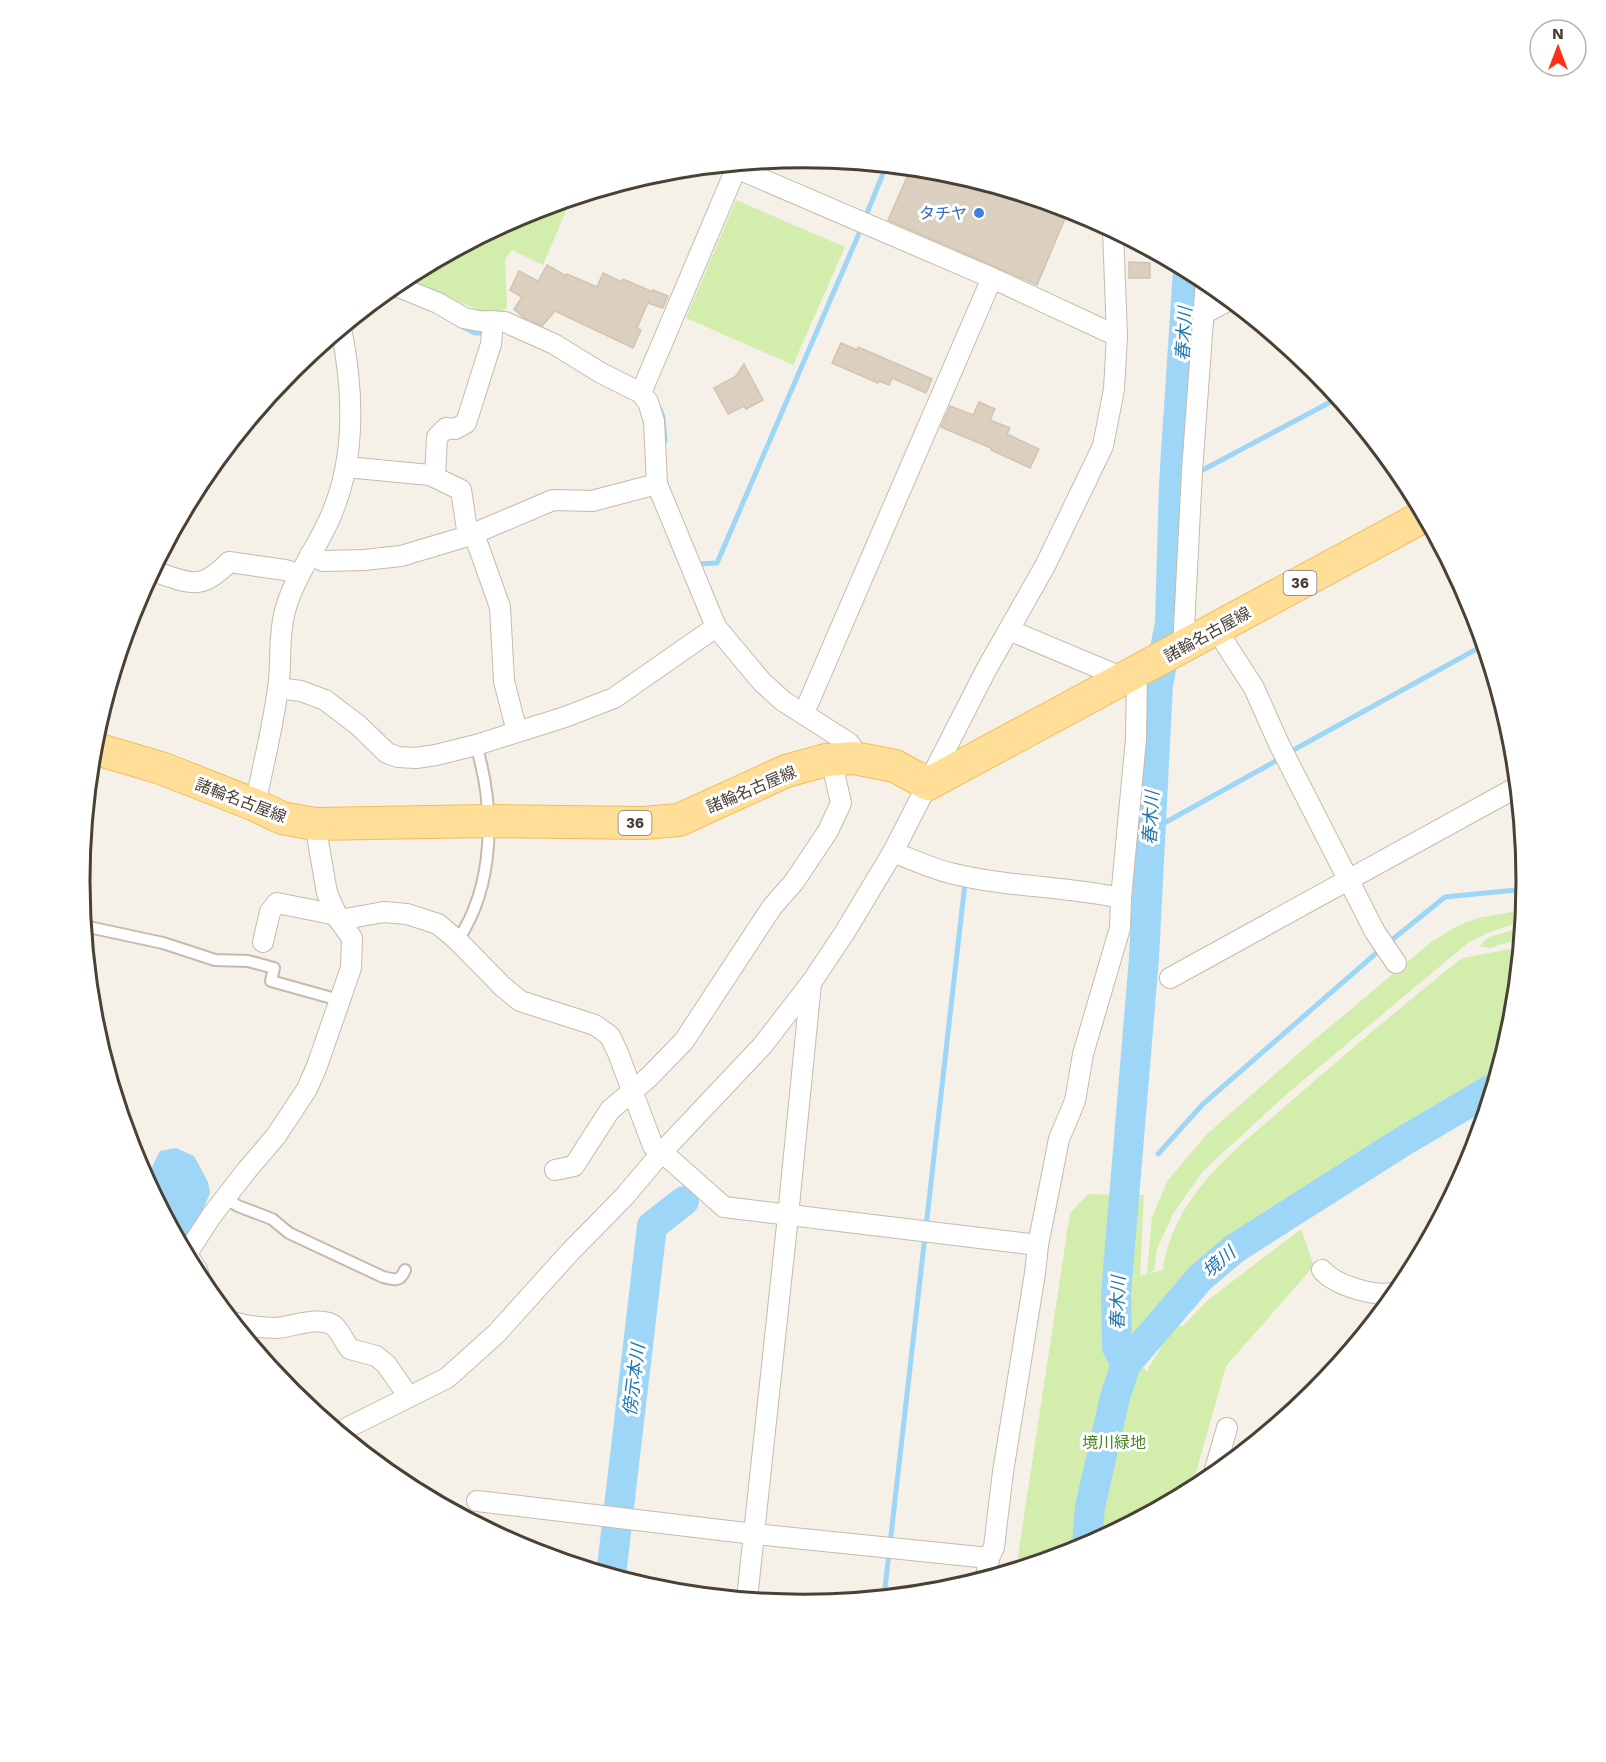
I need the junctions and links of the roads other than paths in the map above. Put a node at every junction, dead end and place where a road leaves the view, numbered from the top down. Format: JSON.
{"nodes":[{"id":1,"x":745,"y":171,"type":"edge"},
{"id":2,"x":731,"y":172,"type":"edge"},
{"id":3,"x":1113,"y":240,"type":"edge"},
{"id":4,"x":992,"y":278,"type":"junction"},
{"id":5,"x":405,"y":289,"type":"edge"},
{"id":6,"x":1206,"y":293,"type":"edge"},
{"id":7,"x":1222,"y":304,"type":"edge"},
{"id":8,"x":1205,"y":313,"type":"junction"},
{"id":9,"x":493,"y":321,"type":"junction"},
{"id":10,"x":1117,"y":336,"type":"junction"},
{"id":11,"x":343,"y":337,"type":"edge"},
{"id":12,"x":640,"y":393,"type":"junction"},
{"id":13,"x":346,"y":467,"type":"junction"},
{"id":14,"x":435,"y":477,"type":"junction"},
{"id":15,"x":657,"y":484,"type":"junction"},
{"id":16,"x":1417,"y":520,"type":"edge"},
{"id":17,"x":471,"y":535,"type":"junction"},
{"id":18,"x":310,"y":555,"type":"junction"},
{"id":19,"x":160,"y":574,"type":"edge"},
{"id":20,"x":298,"y":574,"type":"junction"},
{"id":21,"x":716,"y":627,"type":"junction"},
{"id":22,"x":1216,"y":629,"type":"junction"},
{"id":23,"x":1009,"y":630,"type":"junction"},
{"id":24,"x":1179,"y":649,"type":"junction"},
{"id":25,"x":1134,"y":674,"type":"junction"},
{"id":26,"x":279,"y":688,"type":"junction"},
{"id":27,"x":804,"y":713,"type":"junction"},
{"id":28,"x":517,"y":732,"type":"junction"},
{"id":29,"x":476,"y":745,"type":"junction"},
{"id":30,"x":102,"y":751,"type":"edge"},
{"id":31,"x":842,"y":759,"type":"junction"},
{"id":32,"x":928,"y":784,"type":"junction"},
{"id":33,"x":1510,"y":791,"type":"edge"},
{"id":34,"x":255,"y":805,"type":"junction"},
{"id":35,"x":489,"y":821,"type":"junction"},
{"id":36,"x":315,"y":824,"type":"junction"},
{"id":37,"x":893,"y":852,"type":"junction"},
{"id":38,"x":1348,"y":879,"type":"junction"},
{"id":39,"x":1121,"y":898,"type":"junction"},
{"id":40,"x":338,"y":917,"type":"junction"},
{"id":41,"x":92,"y":928,"type":"edge"},
{"id":42,"x":458,"y":940,"type":"junction"},
{"id":43,"x":263,"y":942,"type":"dead end"},
{"id":44,"x":1396,"y":963,"type":"dead end"},
{"id":45,"x":1170,"y":978,"type":"dead end"},
{"id":46,"x":811,"y":983,"type":"junction"},
{"id":47,"x":339,"y":1000,"type":"junction"},
{"id":48,"x":631,"y":1091,"type":"junction"},
{"id":49,"x":662,"y":1152,"type":"junction"},
{"id":50,"x":555,"y":1170,"type":"dead end"},
{"id":51,"x":225,"y":1198,"type":"junction"},
{"id":52,"x":788,"y":1216,"type":"junction"},
{"id":53,"x":1038,"y":1245,"type":"junction"},
{"id":54,"x":192,"y":1247,"type":"edge"},
{"id":55,"x":405,"y":1270,"type":"dead end"},
{"id":56,"x":1322,"y":1270,"type":"dead end"},
{"id":57,"x":1384,"y":1293,"type":"edge"},
{"id":58,"x":244,"y":1324,"type":"edge"},
{"id":59,"x":409,"y":1397,"type":"junction"},
{"id":60,"x":346,"y":1428,"type":"edge"},
{"id":61,"x":1227,"y":1428,"type":"dead end"},
{"id":62,"x":1217,"y":1461,"type":"edge"},
{"id":63,"x":477,"y":1501,"type":"dead end"},
{"id":64,"x":754,"y":1534,"type":"junction"},
{"id":65,"x":987,"y":1568,"type":"edge"},
{"id":66,"x":748,"y":1591,"type":"edge"}],
"edges":[{"from":1,"to":4,"type":"street"},
{"from":2,"to":12,"type":"street"},
{"from":3,"to":10,"type":"street"},
{"from":4,"to":10,"type":"street"},
{"from":4,"to":27,"type":"street"},
{"from":5,"to":9,"type":"street"},
{"from":6,"to":8,"type":"street"},
{"from":7,"to":8,"type":"street"},
{"from":8,"to":24,"type":"street"},
{"from":9,"to":12,"type":"street"},
{"from":9,"to":14,"type":"street"},
{"from":10,"to":23,"type":"street"},
{"from":11,"to":13,"type":"street"},
{"from":12,"to":15,"type":"street"},
{"from":13,"to":14,"type":"street"},
{"from":13,"to":18,"type":"street"},
{"from":14,"to":17,"type":"street"},
{"from":15,"to":17,"type":"street"},
{"from":15,"to":21,"type":"street"},
{"from":16,"to":22,"type":"main road","name":"諸輪名古屋線","number":"36"},
{"from":17,"to":18,"type":"street"},
{"from":17,"to":28,"type":"street"},
{"from":18,"to":20,"type":"street"},
{"from":19,"to":20,"type":"street"},
{"from":20,"to":26,"type":"street"},
{"from":21,"to":27,"type":"street"},
{"from":21,"to":28,"type":"street"},
{"from":22,"to":24,"type":"main road","name":"諸輪名古屋線","number":"36"},
{"from":22,"to":38,"type":"street"},
{"from":23,"to":25,"type":"street"},
{"from":23,"to":32,"type":"street"},
{"from":24,"to":25,"type":"main road","name":"諸輪名古屋線","number":"36"},
{"from":25,"to":32,"type":"main road","name":"諸輪名古屋線","number":"36"},
{"from":25,"to":39,"type":"street"},
{"from":26,"to":29,"type":"street"},
{"from":26,"to":34,"type":"street"},
{"from":27,"to":31,"type":"street"},
{"from":28,"to":29,"type":"street"},
{"from":29,"to":35,"type":"lane"},
{"from":30,"to":34,"type":"main road","name":"諸輪名古屋線","number":"36"},
{"from":31,"to":32,"type":"main road","name":"諸輪名古屋線","number":"36"},
{"from":31,"to":35,"type":"main road","name":"諸輪名古屋線","number":"36"},
{"from":31,"to":48,"type":"street"},
{"from":32,"to":37,"type":"street"},
{"from":33,"to":38,"type":"street"},
{"from":34,"to":36,"type":"main road","name":"諸輪名古屋線","number":"36"},
{"from":35,"to":36,"type":"main road","name":"諸輪名古屋線","number":"36"},
{"from":35,"to":42,"type":"lane"},
{"from":36,"to":40,"type":"street"},
{"from":37,"to":39,"type":"street"},
{"from":37,"to":46,"type":"street"},
{"from":38,"to":44,"type":"street"},
{"from":38,"to":45,"type":"street"},
{"from":39,"to":53,"type":"street"},
{"from":40,"to":42,"type":"street"},
{"from":40,"to":43,"type":"street"},
{"from":40,"to":47,"type":"street"},
{"from":41,"to":47,"type":"lane"},
{"from":42,"to":48,"type":"street"},
{"from":46,"to":49,"type":"street"},
{"from":46,"to":52,"type":"street"},
{"from":47,"to":51,"type":"street"},
{"from":48,"to":49,"type":"street"},
{"from":48,"to":50,"type":"street"},
{"from":49,"to":52,"type":"street"},
{"from":49,"to":59,"type":"street"},
{"from":51,"to":54,"type":"street"},
{"from":51,"to":55,"type":"lane"},
{"from":52,"to":53,"type":"street"},
{"from":52,"to":64,"type":"street"},
{"from":53,"to":65,"type":"street"},
{"from":56,"to":57,"type":"street"},
{"from":58,"to":59,"type":"street"},
{"from":59,"to":60,"type":"street"},
{"from":61,"to":62,"type":"street"},
{"from":63,"to":64,"type":"street"},
{"from":64,"to":65,"type":"street"},
{"from":64,"to":66,"type":"street"}]}
